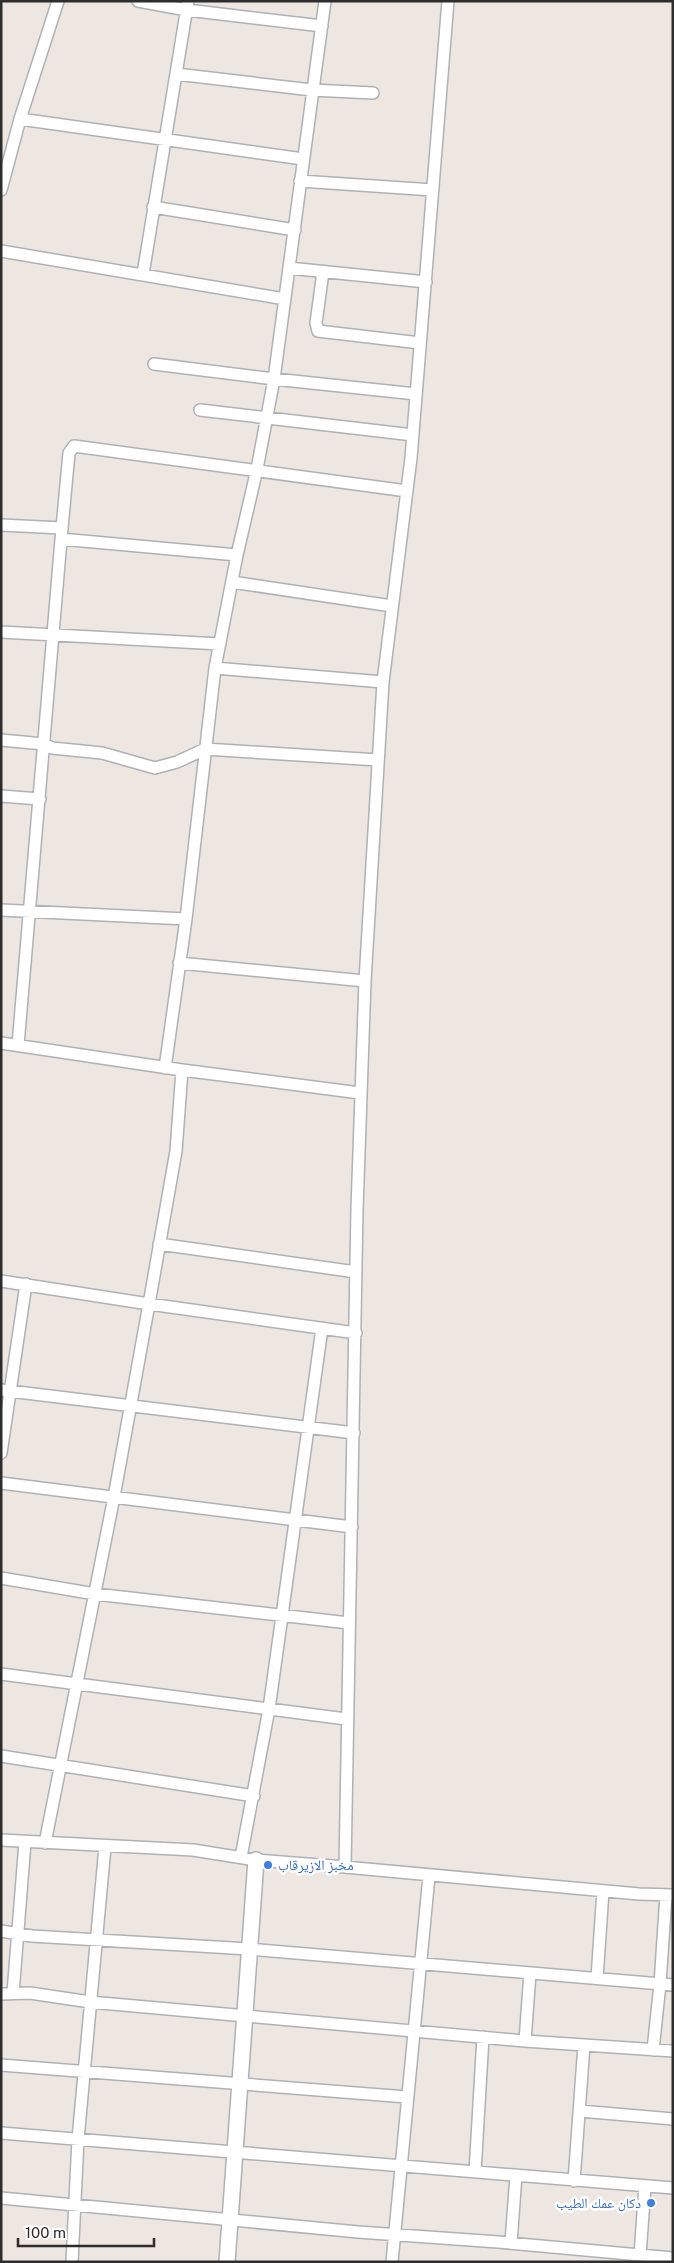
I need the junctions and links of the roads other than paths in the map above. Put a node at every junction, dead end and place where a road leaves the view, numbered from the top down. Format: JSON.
{"nodes":[{"id":1,"x":58,"y":1,"type":"edge"},
{"id":2,"x":138,"y":1,"type":"edge"},
{"id":3,"x":325,"y":1,"type":"edge"},
{"id":4,"x":448,"y":1,"type":"edge"},
{"id":5,"x":188,"y":6,"type":"edge"},
{"id":6,"x":322,"y":26,"type":"junction"},
{"id":7,"x":176,"y":74,"type":"junction"},
{"id":8,"x":312,"y":90,"type":"junction"},
{"id":9,"x":374,"y":92,"type":"dead end"},
{"id":10,"x":20,"y":119,"type":"junction"},
{"id":11,"x":165,"y":141,"type":"junction"},
{"id":12,"x":303,"y":159,"type":"junction"},
{"id":13,"x":300,"y":181,"type":"junction"},
{"id":14,"x":1,"y":190,"type":"edge"},
{"id":15,"x":434,"y":190,"type":"junction"},
{"id":16,"x":153,"y":207,"type":"junction"},
{"id":17,"x":295,"y":230,"type":"junction"},
{"id":18,"x":1,"y":251,"type":"edge"},
{"id":19,"x":289,"y":268,"type":"junction"},
{"id":20,"x":323,"y":272,"type":"junction"},
{"id":21,"x":143,"y":274,"type":"junction"},
{"id":22,"x":426,"y":282,"type":"junction"},
{"id":23,"x":285,"y":299,"type":"junction"},
{"id":24,"x":420,"y":344,"type":"junction"},
{"id":25,"x":154,"y":364,"type":"dead end"},
{"id":26,"x":274,"y":379,"type":"junction"},
{"id":27,"x":416,"y":394,"type":"junction"},
{"id":28,"x":200,"y":410,"type":"dead end"},
{"id":29,"x":266,"y":420,"type":"junction"},
{"id":30,"x":412,"y":435,"type":"junction"},
{"id":31,"x":257,"y":469,"type":"junction"},
{"id":32,"x":407,"y":491,"type":"junction"},
{"id":33,"x":1,"y":525,"type":"edge"},
{"id":34,"x":62,"y":533,"type":"junction"},
{"id":35,"x":237,"y":555,"type":"junction"},
{"id":36,"x":232,"y":582,"type":"junction"},
{"id":37,"x":392,"y":606,"type":"junction"},
{"id":38,"x":1,"y":632,"type":"edge"},
{"id":39,"x":53,"y":634,"type":"junction"},
{"id":40,"x":220,"y":644,"type":"junction"},
{"id":41,"x":215,"y":668,"type":"junction"},
{"id":42,"x":383,"y":682,"type":"junction"},
{"id":43,"x":1,"y":740,"type":"edge"},
{"id":44,"x":44,"y":744,"type":"junction"},
{"id":45,"x":205,"y":748,"type":"junction"},
{"id":46,"x":378,"y":760,"type":"junction"},
{"id":47,"x":1,"y":796,"type":"edge"},
{"id":48,"x":40,"y":799,"type":"junction"},
{"id":49,"x":1,"y":910,"type":"edge"},
{"id":50,"x":31,"y":911,"type":"junction"},
{"id":51,"x":186,"y":919,"type":"junction"},
{"id":52,"x":179,"y":963,"type":"junction"},
{"id":53,"x":365,"y":981,"type":"junction"},
{"id":54,"x":1,"y":1043,"type":"edge"},
{"id":55,"x":18,"y":1045,"type":"junction"},
{"id":56,"x":165,"y":1068,"type":"junction"},
{"id":57,"x":182,"y":1070,"type":"junction"},
{"id":58,"x":360,"y":1093,"type":"junction"},
{"id":59,"x":159,"y":1244,"type":"junction"},
{"id":60,"x":356,"y":1272,"type":"junction"},
{"id":61,"x":1,"y":1281,"type":"edge"},
{"id":62,"x":26,"y":1284,"type":"junction"},
{"id":63,"x":150,"y":1304,"type":"junction"},
{"id":64,"x":322,"y":1328,"type":"junction"},
{"id":65,"x":356,"y":1332,"type":"junction"},
{"id":66,"x":6,"y":1391,"type":"edge"},
{"id":67,"x":129,"y":1407,"type":"junction"},
{"id":68,"x":309,"y":1428,"type":"junction"},
{"id":69,"x":354,"y":1433,"type":"junction"},
{"id":70,"x":1,"y":1453,"type":"edge"},
{"id":71,"x":1,"y":1482,"type":"edge"},
{"id":72,"x":114,"y":1497,"type":"junction"},
{"id":73,"x":296,"y":1522,"type":"junction"},
{"id":74,"x":352,"y":1527,"type":"junction"},
{"id":75,"x":1,"y":1578,"type":"edge"},
{"id":76,"x":95,"y":1594,"type":"junction"},
{"id":77,"x":282,"y":1615,"type":"junction"},
{"id":78,"x":349,"y":1623,"type":"junction"},
{"id":79,"x":1,"y":1674,"type":"edge"},
{"id":80,"x":78,"y":1682,"type":"junction"},
{"id":81,"x":270,"y":1709,"type":"junction"},
{"id":82,"x":346,"y":1719,"type":"junction"},
{"id":83,"x":1,"y":1756,"type":"edge"},
{"id":84,"x":62,"y":1765,"type":"junction"},
{"id":85,"x":254,"y":1796,"type":"junction"},
{"id":86,"x":1,"y":1840,"type":"edge"},
{"id":87,"x":25,"y":1842,"type":"junction"},
{"id":88,"x":45,"y":1843,"type":"junction"},
{"id":89,"x":105,"y":1846,"type":"junction"},
{"id":90,"x":248,"y":1858,"type":"junction"},
{"id":91,"x":345,"y":1867,"type":"junction"},
{"id":92,"x":428,"y":1876,"type":"junction"},
{"id":93,"x":603,"y":1891,"type":"junction"},
{"id":94,"x":669,"y":1895,"type":"edge"},
{"id":95,"x":1,"y":1931,"type":"edge"},
{"id":96,"x":18,"y":1934,"type":"junction"},
{"id":97,"x":96,"y":1939,"type":"junction"},
{"id":98,"x":249,"y":1949,"type":"junction"},
{"id":99,"x":420,"y":1964,"type":"junction"},
{"id":100,"x":530,"y":1973,"type":"junction"},
{"id":101,"x":597,"y":1978,"type":"junction"},
{"id":102,"x":660,"y":1984,"type":"junction"},
{"id":103,"x":673,"y":1985,"type":"edge"},
{"id":104,"x":1,"y":1994,"type":"edge"},
{"id":105,"x":14,"y":1994,"type":"junction"},
{"id":106,"x":90,"y":2002,"type":"junction"},
{"id":107,"x":245,"y":2015,"type":"junction"},
{"id":108,"x":413,"y":2030,"type":"junction"},
{"id":109,"x":483,"y":2037,"type":"junction"},
{"id":110,"x":525,"y":2041,"type":"junction"},
{"id":111,"x":584,"y":2045,"type":"junction"},
{"id":112,"x":653,"y":2050,"type":"junction"},
{"id":113,"x":673,"y":2051,"type":"edge"},
{"id":114,"x":1,"y":2064,"type":"edge"},
{"id":115,"x":84,"y":2071,"type":"junction"},
{"id":116,"x":241,"y":2084,"type":"junction"},
{"id":117,"x":407,"y":2097,"type":"junction"},
{"id":118,"x":580,"y":2111,"type":"junction"},
{"id":119,"x":673,"y":2120,"type":"edge"},
{"id":120,"x":1,"y":2133,"type":"edge"},
{"id":121,"x":78,"y":2139,"type":"junction"},
{"id":122,"x":236,"y":2152,"type":"junction"},
{"id":123,"x":400,"y":2167,"type":"junction"},
{"id":124,"x":475,"y":2172,"type":"junction"},
{"id":125,"x":516,"y":2175,"type":"junction"},
{"id":126,"x":574,"y":2180,"type":"junction"},
{"id":127,"x":646,"y":2186,"type":"junction"},
{"id":128,"x":673,"y":2188,"type":"edge"},
{"id":129,"x":1,"y":2198,"type":"edge"},
{"id":130,"x":75,"y":2205,"type":"junction"},
{"id":131,"x":230,"y":2220,"type":"junction"},
{"id":132,"x":393,"y":2235,"type":"junction"},
{"id":133,"x":511,"y":2243,"type":"junction"},
{"id":134,"x":640,"y":2255,"type":"junction"},
{"id":135,"x":622,"y":2258,"type":"edge"},
{"id":136,"x":673,"y":2258,"type":"edge"},
{"id":137,"x":72,"y":2262,"type":"edge"},
{"id":138,"x":227,"y":2262,"type":"edge"},
{"id":139,"x":392,"y":2262,"type":"edge"}],
"edges":[{"from":1,"to":10,"type":"street"},
{"from":2,"to":5,"type":"street"},
{"from":3,"to":6,"type":"street"},
{"from":4,"to":15,"type":"street"},
{"from":5,"to":6,"type":"street"},
{"from":5,"to":7,"type":"street"},
{"from":6,"to":8,"type":"street"},
{"from":7,"to":8,"type":"street"},
{"from":7,"to":11,"type":"street"},
{"from":8,"to":9,"type":"street"},
{"from":8,"to":12,"type":"street"},
{"from":10,"to":11,"type":"street"},
{"from":10,"to":14,"type":"street"},
{"from":11,"to":12,"type":"street"},
{"from":11,"to":16,"type":"street"},
{"from":12,"to":13,"type":"street"},
{"from":13,"to":15,"type":"street"},
{"from":13,"to":17,"type":"street"},
{"from":15,"to":22,"type":"street"},
{"from":16,"to":17,"type":"street"},
{"from":16,"to":21,"type":"street"},
{"from":17,"to":19,"type":"street"},
{"from":18,"to":21,"type":"street"},
{"from":19,"to":20,"type":"street"},
{"from":19,"to":23,"type":"street"},
{"from":20,"to":22,"type":"street"},
{"from":20,"to":24,"type":"street"},
{"from":21,"to":23,"type":"street"},
{"from":22,"to":24,"type":"street"},
{"from":23,"to":26,"type":"street"},
{"from":24,"to":27,"type":"street"},
{"from":25,"to":26,"type":"street"},
{"from":26,"to":27,"type":"street"},
{"from":26,"to":29,"type":"street"},
{"from":27,"to":30,"type":"street"},
{"from":28,"to":29,"type":"street"},
{"from":29,"to":30,"type":"street"},
{"from":29,"to":31,"type":"street"},
{"from":30,"to":32,"type":"street"},
{"from":31,"to":32,"type":"street"},
{"from":31,"to":34,"type":"street"},
{"from":31,"to":35,"type":"street"},
{"from":32,"to":37,"type":"street"},
{"from":33,"to":34,"type":"street"},
{"from":34,"to":35,"type":"street"},
{"from":34,"to":39,"type":"street"},
{"from":35,"to":36,"type":"street"},
{"from":36,"to":37,"type":"street"},
{"from":36,"to":40,"type":"street"},
{"from":37,"to":42,"type":"street"},
{"from":38,"to":39,"type":"street"},
{"from":39,"to":40,"type":"street"},
{"from":39,"to":44,"type":"street"},
{"from":40,"to":41,"type":"street"},
{"from":41,"to":42,"type":"street"},
{"from":41,"to":45,"type":"street"},
{"from":42,"to":46,"type":"street"},
{"from":43,"to":44,"type":"street"},
{"from":44,"to":45,"type":"street"},
{"from":44,"to":48,"type":"street"},
{"from":45,"to":46,"type":"street"},
{"from":45,"to":51,"type":"street"},
{"from":46,"to":53,"type":"street"},
{"from":47,"to":48,"type":"street"},
{"from":48,"to":50,"type":"street"},
{"from":49,"to":50,"type":"street"},
{"from":50,"to":51,"type":"street"},
{"from":50,"to":55,"type":"street"},
{"from":51,"to":52,"type":"street"},
{"from":52,"to":53,"type":"street"},
{"from":52,"to":56,"type":"street"},
{"from":53,"to":58,"type":"street"},
{"from":54,"to":55,"type":"street"},
{"from":55,"to":56,"type":"street"},
{"from":56,"to":57,"type":"street"},
{"from":57,"to":58,"type":"street"},
{"from":57,"to":59,"type":"street"},
{"from":58,"to":60,"type":"street"},
{"from":59,"to":60,"type":"street"},
{"from":59,"to":63,"type":"street"},
{"from":60,"to":65,"type":"street"},
{"from":61,"to":62,"type":"street"},
{"from":62,"to":63,"type":"street"},
{"from":62,"to":66,"type":"street"},
{"from":63,"to":64,"type":"street"},
{"from":63,"to":67,"type":"street"},
{"from":64,"to":65,"type":"street"},
{"from":64,"to":68,"type":"street"},
{"from":65,"to":69,"type":"street"},
{"from":66,"to":67,"type":"street"},
{"from":66,"to":70,"type":"street"},
{"from":67,"to":68,"type":"street"},
{"from":67,"to":72,"type":"street"},
{"from":68,"to":69,"type":"street"},
{"from":68,"to":73,"type":"street"},
{"from":69,"to":74,"type":"street"},
{"from":71,"to":72,"type":"street"},
{"from":72,"to":73,"type":"street"},
{"from":72,"to":76,"type":"street"},
{"from":73,"to":74,"type":"street"},
{"from":73,"to":77,"type":"street"},
{"from":74,"to":78,"type":"street"},
{"from":75,"to":76,"type":"street"},
{"from":76,"to":77,"type":"street"},
{"from":76,"to":80,"type":"street"},
{"from":77,"to":78,"type":"street"},
{"from":77,"to":81,"type":"street"},
{"from":78,"to":82,"type":"street"},
{"from":79,"to":80,"type":"street"},
{"from":80,"to":81,"type":"street"},
{"from":80,"to":84,"type":"street"},
{"from":81,"to":82,"type":"street"},
{"from":81,"to":85,"type":"street"},
{"from":82,"to":91,"type":"street"},
{"from":83,"to":84,"type":"street"},
{"from":84,"to":85,"type":"street"},
{"from":84,"to":88,"type":"street"},
{"from":85,"to":90,"type":"street"},
{"from":86,"to":87,"type":"street"},
{"from":87,"to":88,"type":"street"},
{"from":87,"to":96,"type":"street"},
{"from":88,"to":89,"type":"street"},
{"from":89,"to":90,"type":"street"},
{"from":89,"to":97,"type":"street"},
{"from":90,"to":91,"type":"street"},
{"from":90,"to":98,"type":"street"},
{"from":91,"to":92,"type":"street"},
{"from":92,"to":93,"type":"street"},
{"from":92,"to":99,"type":"street"},
{"from":93,"to":94,"type":"street"},
{"from":93,"to":101,"type":"street"},
{"from":94,"to":102,"type":"street"},
{"from":95,"to":96,"type":"street"},
{"from":96,"to":97,"type":"street"},
{"from":96,"to":105,"type":"street"},
{"from":97,"to":98,"type":"street"},
{"from":97,"to":106,"type":"street"},
{"from":98,"to":99,"type":"street"},
{"from":98,"to":107,"type":"street"},
{"from":99,"to":100,"type":"street"},
{"from":99,"to":108,"type":"street"},
{"from":100,"to":101,"type":"street"},
{"from":100,"to":110,"type":"street"},
{"from":101,"to":102,"type":"street"},
{"from":102,"to":103,"type":"street"},
{"from":102,"to":112,"type":"street"},
{"from":104,"to":105,"type":"street"},
{"from":105,"to":106,"type":"street"},
{"from":106,"to":107,"type":"street"},
{"from":106,"to":115,"type":"street"},
{"from":107,"to":108,"type":"street"},
{"from":107,"to":116,"type":"street"},
{"from":108,"to":109,"type":"street"},
{"from":108,"to":117,"type":"street"},
{"from":109,"to":110,"type":"street"},
{"from":109,"to":124,"type":"street"},
{"from":110,"to":111,"type":"street"},
{"from":111,"to":112,"type":"street"},
{"from":111,"to":118,"type":"street"},
{"from":112,"to":113,"type":"street"},
{"from":114,"to":115,"type":"street"},
{"from":115,"to":116,"type":"street"},
{"from":115,"to":121,"type":"street"},
{"from":116,"to":117,"type":"street"},
{"from":116,"to":122,"type":"street"},
{"from":117,"to":123,"type":"street"},
{"from":118,"to":119,"type":"street"},
{"from":118,"to":126,"type":"street"},
{"from":120,"to":121,"type":"street"},
{"from":121,"to":122,"type":"street"},
{"from":121,"to":130,"type":"street"},
{"from":122,"to":123,"type":"street"},
{"from":122,"to":131,"type":"street"},
{"from":123,"to":124,"type":"street"},
{"from":123,"to":132,"type":"street"},
{"from":124,"to":125,"type":"street"},
{"from":125,"to":126,"type":"street"},
{"from":125,"to":133,"type":"street"},
{"from":126,"to":127,"type":"street"},
{"from":127,"to":128,"type":"street"},
{"from":127,"to":134,"type":"street"},
{"from":129,"to":130,"type":"street"},
{"from":130,"to":131,"type":"street"},
{"from":130,"to":137,"type":"street"},
{"from":131,"to":132,"type":"street"},
{"from":131,"to":138,"type":"street"},
{"from":132,"to":133,"type":"street"},
{"from":132,"to":139,"type":"street"},
{"from":133,"to":135,"type":"street"},
{"from":134,"to":135,"type":"street"},
{"from":134,"to":136,"type":"street"}]}
